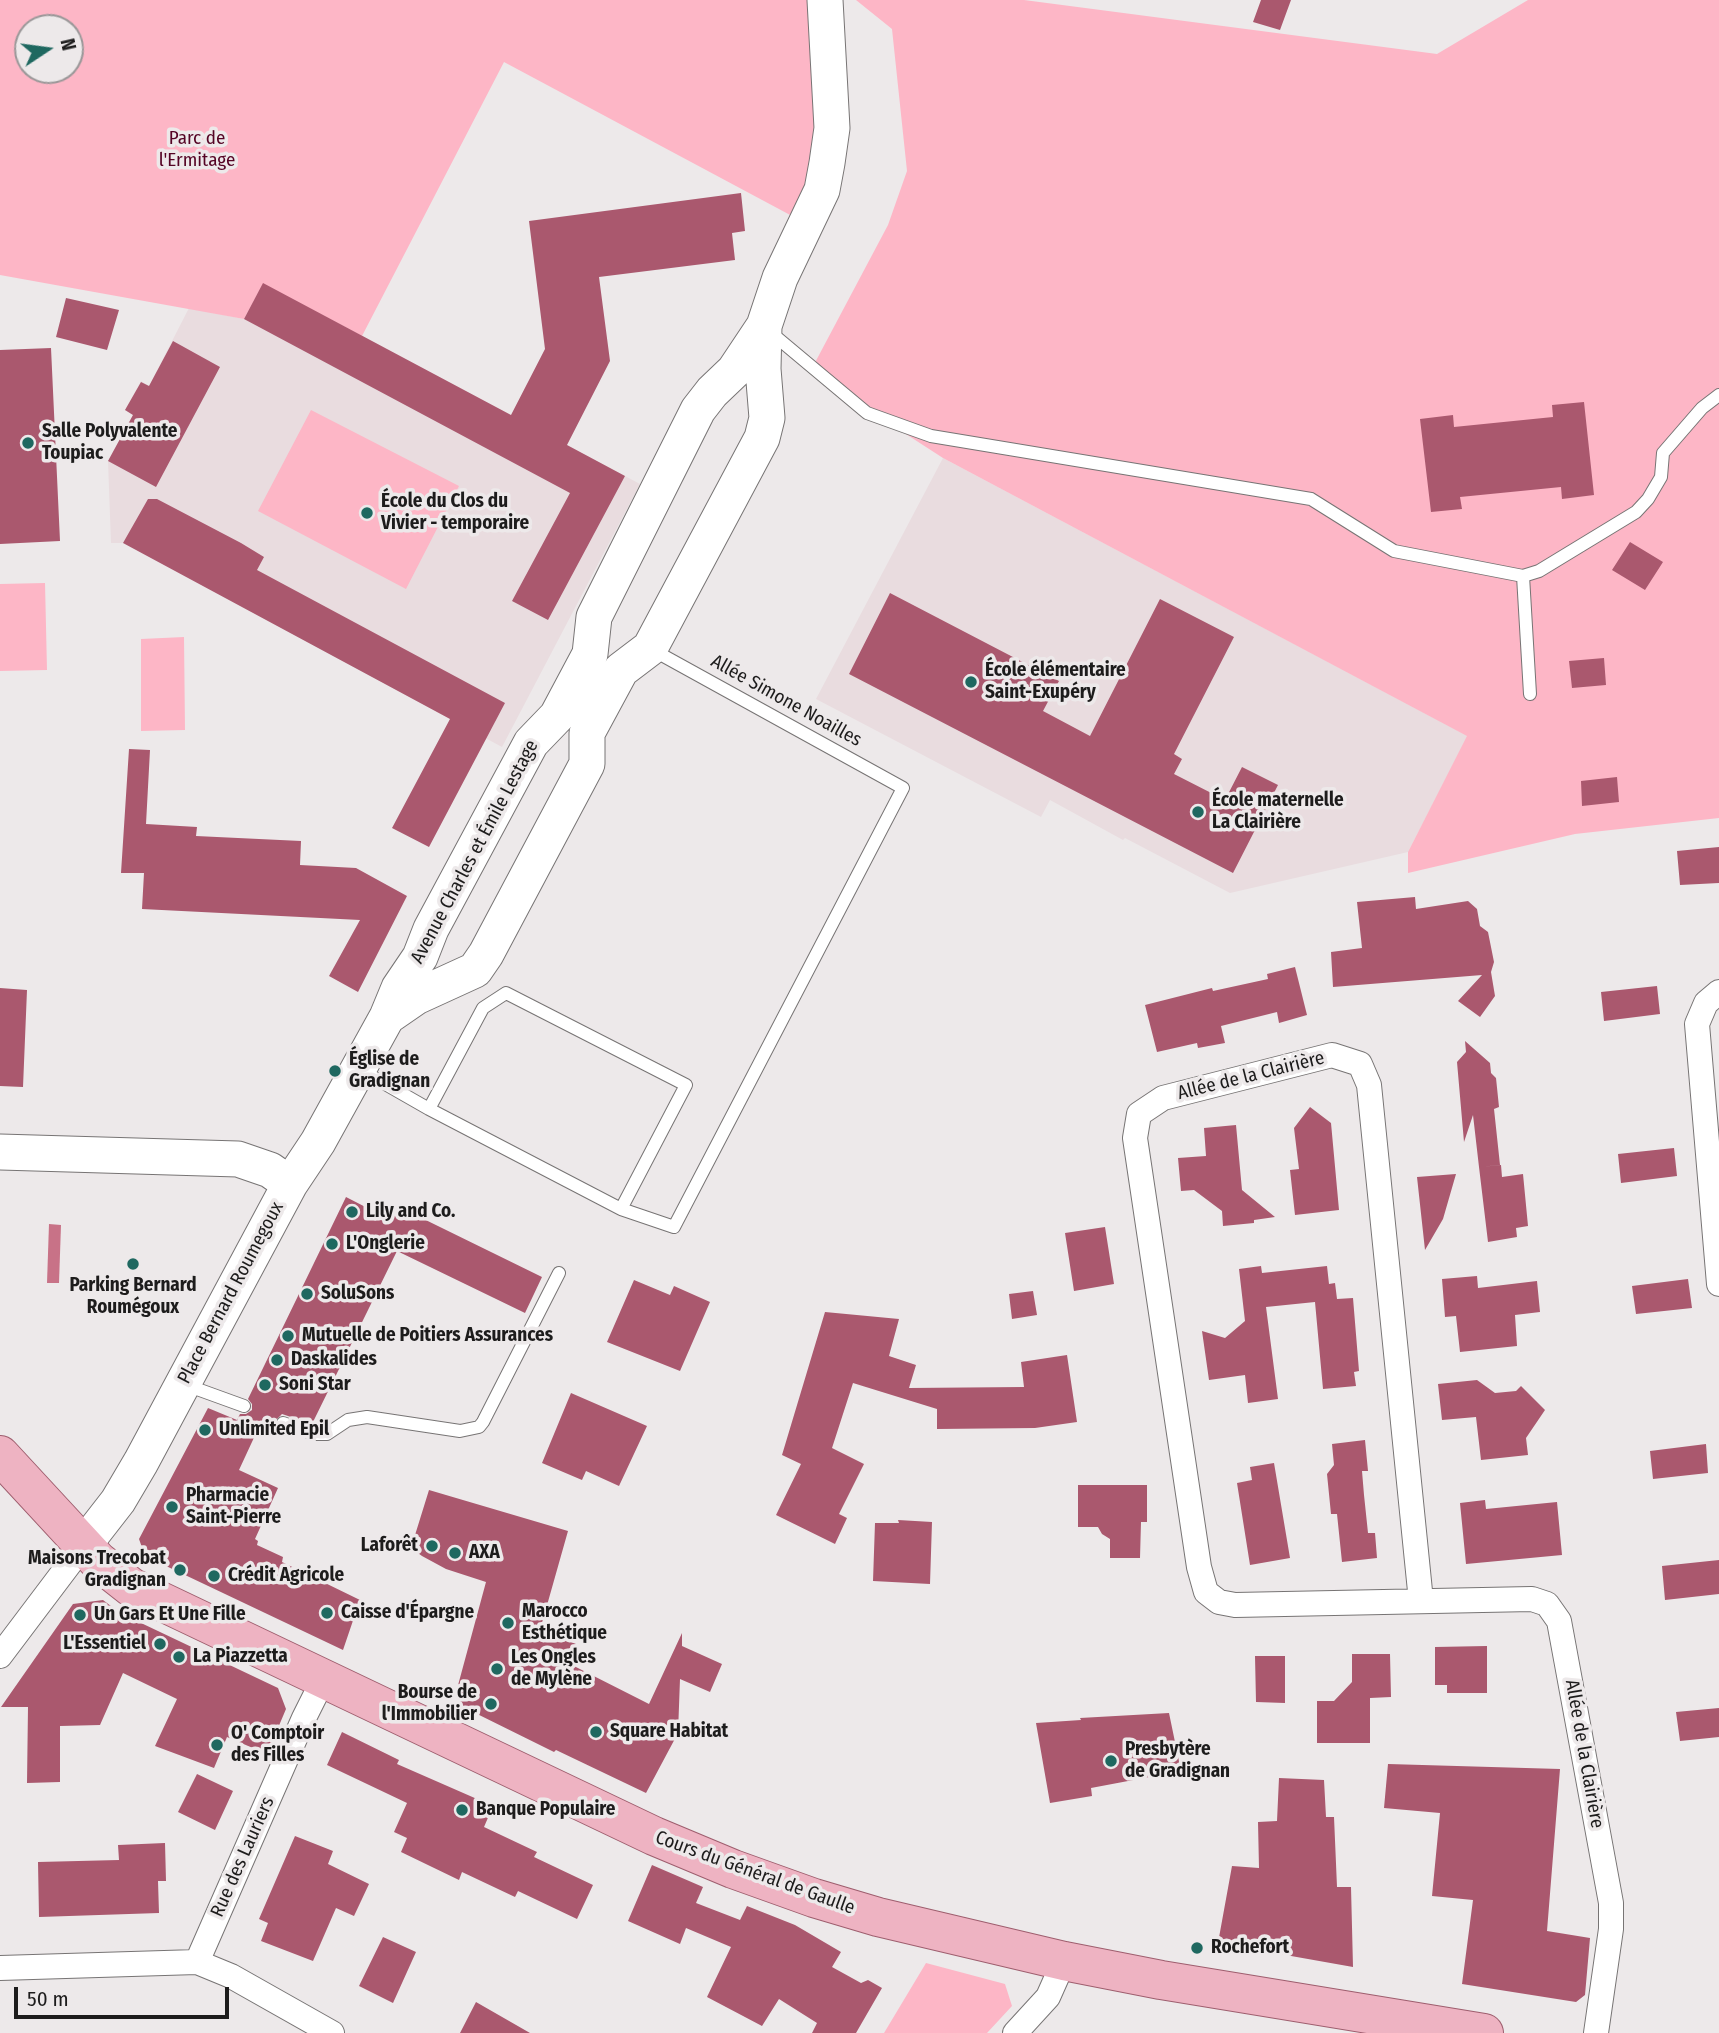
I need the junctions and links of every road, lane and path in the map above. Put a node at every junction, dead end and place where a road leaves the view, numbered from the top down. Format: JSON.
{"nodes":[{"id":1,"x":825,"y":0,"type":"edge"},
{"id":2,"x":764,"y":326,"type":"junction"},
{"id":3,"x":726,"y":380,"type":"junction"},
{"id":4,"x":765,"y":394,"type":"junction"},
{"id":5,"x":1719,"y":394,"type":"edge"},
{"id":6,"x":1523,"y":576,"type":"junction"},
{"id":7,"x":650,"y":648,"type":"junction"},
{"id":8,"x":1530,"y":694,"type":"dead end"},
{"id":9,"x":420,"y":957,"type":"junction"},
{"id":10,"x":448,"y":983,"type":"junction"},
{"id":11,"x":1719,"y":992,"type":"edge"},
{"id":12,"x":387,"y":1017,"type":"junction"},
{"id":13,"x":359,"y":1069,"type":"junction"},
{"id":14,"x":429,"y":1109,"type":"junction"},
{"id":15,"x":0,"y":1152,"type":"edge"},
{"id":16,"x":290,"y":1184,"type":"junction"},
{"id":17,"x":621,"y":1209,"type":"junction"},
{"id":18,"x":559,"y":1273,"type":"dead end"},
{"id":19,"x":1719,"y":1284,"type":"edge"},
{"id":20,"x":183,"y":1384,"type":"junction"},
{"id":21,"x":244,"y":1406,"type":"dead end"},
{"id":22,"x":283,"y":1423,"type":"dead end"},
{"id":23,"x":0,"y":1455,"type":"edge"},
{"id":24,"x":83,"y":1546,"type":"junction"},
{"id":25,"x":1421,"y":1601,"type":"junction"},
{"id":26,"x":0,"y":1656,"type":"edge"},
{"id":27,"x":330,"y":1681,"type":"junction"},
{"id":28,"x":1064,"y":1961,"type":"junction"},
{"id":29,"x":197,"y":1962,"type":"junction"},
{"id":30,"x":0,"y":1968,"type":"edge"},
{"id":31,"x":1419,"y":2028,"type":"edge"},
{"id":32,"x":332,"y":2033,"type":"edge"},
{"id":33,"x":1015,"y":2033,"type":"edge"},
{"id":34,"x":1484,"y":2033,"type":"edge"},
{"id":35,"x":1596,"y":2033,"type":"edge"}],
"edges":[{"from":1,"to":2,"type":"street","name":"Avenue Charles et Émile Lestage"},
{"from":2,"to":3,"type":"street","name":"Avenue Charles et Émile Lestage"},
{"from":2,"to":4,"type":"street","name":"Avenue Charles et Émile Lestage"},
{"from":2,"to":6,"type":"lane"},
{"from":3,"to":4,"type":"street"},
{"from":3,"to":9,"type":"street","name":"Avenue Charles et Émile Lestage"},
{"from":4,"to":7,"type":"street","name":"Avenue Charles et Émile Lestage"},
{"from":5,"to":6,"type":"lane"},
{"from":6,"to":8,"type":"lane"},
{"from":7,"to":10,"type":"street","name":"Avenue Charles et Émile Lestage"},
{"from":7,"to":17,"type":"lane","name":"Allée Simone Noailles"},
{"from":9,"to":10,"type":"street"},
{"from":9,"to":12,"type":"street","name":"Avenue Charles et Émile Lestage"},
{"from":10,"to":12,"type":"street","name":"Avenue Charles et Émile Lestage"},
{"from":11,"to":19,"type":"street"},
{"from":12,"to":13,"type":"street","name":"Avenue Charles et Émile Lestage"},
{"from":13,"to":14,"type":"lane"},
{"from":13,"to":16,"type":"street","name":"Avenue Charles et Émile Lestage"},
{"from":14,"to":17,"type":"lane"},
{"from":14,"to":17,"type":"lane"},
{"from":15,"to":16,"type":"street","name":"Place Bernard Roumegoux"},
{"from":16,"to":20,"type":"street","name":"Place Bernard Roumegoux"},
{"from":18,"to":22,"type":"lane"},
{"from":20,"to":21,"type":"lane"},
{"from":20,"to":24,"type":"street","name":"Place Bernard Roumegoux"},
{"from":23,"to":24,"type":"main road","name":"Cours du Général de Gaulle"},
{"from":24,"to":26,"type":"street"},
{"from":24,"to":27,"type":"main road","name":"Cours du Général de Gaulle"},
{"from":25,"to":25,"type":"street","name":"Allée de la Clairière"},
{"from":25,"to":35,"type":"street","name":"Allée de la Clairière"},
{"from":27,"to":28,"type":"main road","name":"Cours du Général de Gaulle"},
{"from":27,"to":29,"type":"street","name":"Rue des Lauriers"},
{"from":28,"to":31,"type":"main road","name":"Cours du Général de Gaulle"},
{"from":28,"to":33,"type":"street"},
{"from":29,"to":30,"type":"street"},
{"from":29,"to":32,"type":"street"},
{"from":31,"to":34,"type":"main road","name":"Cours du Général de Gaulle"}]}
